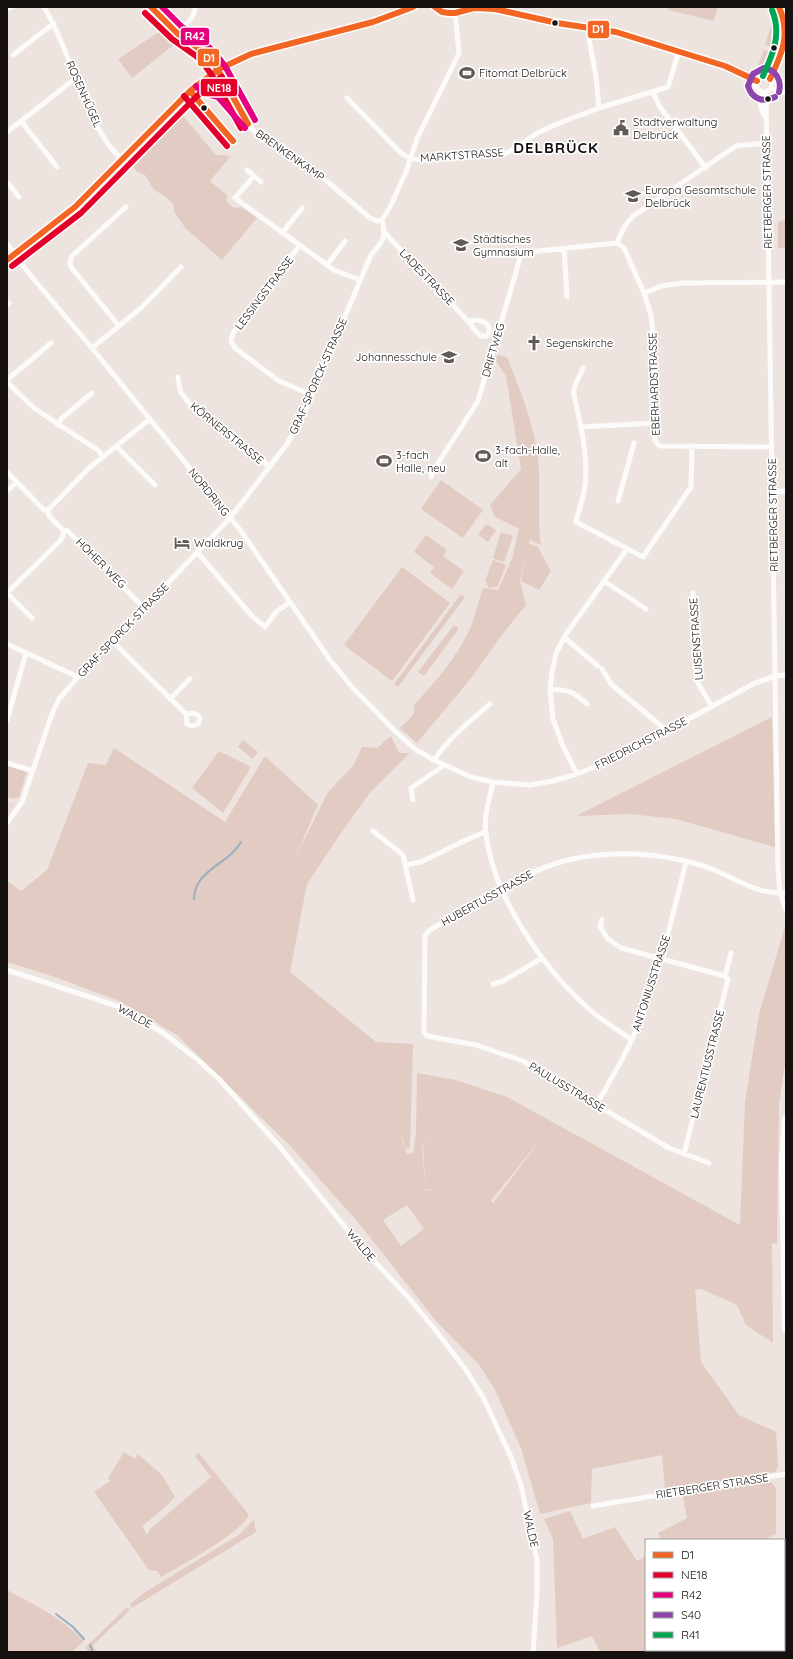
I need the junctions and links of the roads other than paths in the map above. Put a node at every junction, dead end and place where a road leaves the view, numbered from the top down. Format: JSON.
{"nodes":[{"id":1,"x":13,"y":7,"type":"edge"},
{"id":2,"x":44,"y":7,"type":"edge"},
{"id":3,"x":151,"y":7,"type":"edge"},
{"id":4,"x":195,"y":7,"type":"edge"},
{"id":5,"x":413,"y":7,"type":"edge"},
{"id":6,"x":435,"y":7,"type":"edge"},
{"id":7,"x":779,"y":7,"type":"edge"},
{"id":8,"x":7,"y":9,"type":"edge"},
{"id":9,"x":456,"y":13,"type":"junction"},
{"id":10,"x":54,"y":23,"type":"junction"},
{"id":11,"x":590,"y":28,"type":"junction"},
{"id":12,"x":177,"y":33,"type":"junction"},
{"id":13,"x":783,"y":40,"type":"junction"},
{"id":14,"x":679,"y":51,"type":"junction"},
{"id":15,"x":14,"y":55,"type":"dead end"},
{"id":16,"x":218,"y":70,"type":"junction"},
{"id":17,"x":765,"y":76,"type":"junction"},
{"id":18,"x":76,"y":78,"type":"junction"},
{"id":19,"x":770,"y":79,"type":"junction"},
{"id":20,"x":757,"y":81,"type":"junction"},
{"id":21,"x":772,"y":88,"type":"junction"},
{"id":22,"x":760,"y":91,"type":"junction"},
{"id":23,"x":653,"y":92,"type":"junction"},
{"id":24,"x":766,"y":92,"type":"junction"},
{"id":25,"x":786,"y":93,"type":"edge"},
{"id":26,"x":347,"y":98,"type":"dead end"},
{"id":27,"x":599,"y":108,"type":"junction"},
{"id":28,"x":766,"y":120,"type":"junction"},
{"id":29,"x":21,"y":121,"type":"junction"},
{"id":30,"x":7,"y":132,"type":"edge"},
{"id":31,"x":767,"y":143,"type":"junction"},
{"id":32,"x":410,"y":158,"type":"junction"},
{"id":33,"x":123,"y":160,"type":"junction"},
{"id":34,"x":57,"y":167,"type":"dead end"},
{"id":35,"x":706,"y":168,"type":"junction"},
{"id":36,"x":247,"y":170,"type":"dead end"},
{"id":37,"x":254,"y":176,"type":"junction"},
{"id":38,"x":7,"y":182,"type":"edge"},
{"id":39,"x":261,"y":182,"type":"dead end"},
{"id":40,"x":18,"y":197,"type":"dead end"},
{"id":41,"x":126,"y":207,"type":"dead end"},
{"id":42,"x":302,"y":208,"type":"dead end"},
{"id":43,"x":382,"y":220,"type":"junction"},
{"id":44,"x":283,"y":232,"type":"junction"},
{"id":45,"x":385,"y":233,"type":"junction"},
{"id":46,"x":345,"y":241,"type":"dead end"},
{"id":47,"x":617,"y":243,"type":"junction"},
{"id":48,"x":7,"y":244,"type":"edge"},
{"id":49,"x":300,"y":245,"type":"junction"},
{"id":50,"x":564,"y":248,"type":"junction"},
{"id":51,"x":15,"y":254,"type":"junction"},
{"id":52,"x":7,"y":260,"type":"edge"},
{"id":53,"x":327,"y":265,"type":"junction"},
{"id":54,"x":181,"y":267,"type":"dead end"},
{"id":55,"x":360,"y":280,"type":"junction"},
{"id":56,"x":769,"y":282,"type":"junction"},
{"id":57,"x":786,"y":282,"type":"edge"},
{"id":58,"x":644,"y":293,"type":"junction"},
{"id":59,"x":567,"y":297,"type":"dead end"},
{"id":60,"x":468,"y":321,"type":"junction"},
{"id":61,"x":119,"y":326,"type":"junction"},
{"id":62,"x":490,"y":331,"type":"junction"},
{"id":63,"x":497,"y":333,"type":"junction"},
{"id":64,"x":51,"y":343,"type":"dead end"},
{"id":65,"x":92,"y":348,"type":"junction"},
{"id":66,"x":582,"y":368,"type":"dead end"},
{"id":67,"x":178,"y":377,"type":"dead end"},
{"id":68,"x":7,"y":381,"type":"edge"},
{"id":69,"x":92,"y":393,"type":"dead end"},
{"id":70,"x":312,"y":395,"type":"junction"},
{"id":71,"x":150,"y":419,"type":"junction"},
{"id":72,"x":655,"y":423,"type":"junction"},
{"id":73,"x":58,"y":424,"type":"junction"},
{"id":74,"x":581,"y":427,"type":"junction"},
{"id":75,"x":634,"y":443,"type":"dead end"},
{"id":76,"x":692,"y":446,"type":"junction"},
{"id":77,"x":772,"y":446,"type":"junction"},
{"id":78,"x":117,"y":447,"type":"junction"},
{"id":79,"x":103,"y":457,"type":"junction"},
{"id":80,"x":270,"y":467,"type":"junction"},
{"id":81,"x":7,"y":472,"type":"edge"},
{"id":82,"x":431,"y":477,"type":"dead end"},
{"id":83,"x":16,"y":482,"type":"junction"},
{"id":84,"x":155,"y":485,"type":"dead end"},
{"id":85,"x":786,"y":490,"type":"edge"},
{"id":86,"x":7,"y":491,"type":"edge"},
{"id":87,"x":772,"y":492,"type":"junction"},
{"id":88,"x":618,"y":501,"type":"dead end"},
{"id":89,"x":48,"y":510,"type":"junction"},
{"id":90,"x":230,"y":518,"type":"junction"},
{"id":91,"x":63,"y":530,"type":"junction"},
{"id":92,"x":627,"y":549,"type":"junction"},
{"id":93,"x":197,"y":552,"type":"junction"},
{"id":94,"x":604,"y":581,"type":"junction"},
{"id":95,"x":7,"y":593,"type":"edge"},
{"id":96,"x":693,"y":593,"type":"dead end"},
{"id":97,"x":290,"y":602,"type":"junction"},
{"id":98,"x":144,"y":608,"type":"junction"},
{"id":99,"x":646,"y":610,"type":"dead end"},
{"id":100,"x":32,"y":618,"type":"dead end"},
{"id":101,"x":564,"y":637,"type":"junction"},
{"id":102,"x":112,"y":641,"type":"junction"},
{"id":103,"x":7,"y":644,"type":"edge"},
{"id":104,"x":26,"y":653,"type":"junction"},
{"id":105,"x":786,"y":675,"type":"edge"},
{"id":106,"x":775,"y":676,"type":"junction"},
{"id":107,"x":78,"y":677,"type":"junction"},
{"id":108,"x":190,"y":679,"type":"dead end"},
{"id":109,"x":550,"y":690,"type":"junction"},
{"id":110,"x":170,"y":700,"type":"junction"},
{"id":111,"x":490,"y":704,"type":"dead end"},
{"id":112,"x":587,"y":704,"type":"dead end"},
{"id":113,"x":712,"y":707,"type":"junction"},
{"id":114,"x":186,"y":714,"type":"dead end"},
{"id":115,"x":7,"y":720,"type":"edge"},
{"id":116,"x":667,"y":731,"type":"junction"},
{"id":117,"x":434,"y":760,"type":"junction"},
{"id":118,"x":7,"y":763,"type":"edge"},
{"id":119,"x":443,"y":766,"type":"junction"},
{"id":120,"x":33,"y":771,"type":"junction"},
{"id":121,"x":577,"y":774,"type":"junction"},
{"id":122,"x":494,"y":782,"type":"junction"},
{"id":123,"x":413,"y":800,"type":"dead end"},
{"id":124,"x":7,"y":823,"type":"edge"},
{"id":125,"x":373,"y":832,"type":"dead end"},
{"id":126,"x":485,"y":832,"type":"junction"},
{"id":127,"x":686,"y":862,"type":"junction"},
{"id":128,"x":405,"y":865,"type":"junction"},
{"id":129,"x":502,"y":888,"type":"junction"},
{"id":130,"x":780,"y":893,"type":"junction"},
{"id":131,"x":786,"y":893,"type":"edge"},
{"id":132,"x":413,"y":900,"type":"dead end"},
{"id":133,"x":786,"y":910,"type":"edge"},
{"id":134,"x":602,"y":919,"type":"dead end"},
{"id":135,"x":731,"y":954,"type":"dead end"},
{"id":136,"x":542,"y":958,"type":"junction"},
{"id":137,"x":661,"y":959,"type":"junction"},
{"id":138,"x":7,"y":970,"type":"edge"},
{"id":139,"x":725,"y":976,"type":"junction"},
{"id":140,"x":493,"y":984,"type":"dead end"},
{"id":141,"x":424,"y":1027,"type":"joint"},
{"id":142,"x":632,"y":1040,"type":"junction"},
{"id":143,"x":600,"y":1098,"type":"junction"},
{"id":144,"x":590,"y":1102,"type":"junction"},
{"id":145,"x":600,"y":1106,"type":"junction"},
{"id":146,"x":786,"y":1118,"type":"edge"},
{"id":147,"x":684,"y":1154,"type":"junction"},
{"id":148,"x":709,"y":1163,"type":"dead end"},
{"id":149,"x":786,"y":1329,"type":"edge"},
{"id":150,"x":786,"y":1474,"type":"edge"},
{"id":151,"x":593,"y":1506,"type":"dead end"},
{"id":152,"x":533,"y":1652,"type":"edge"}],
"edges":[{"from":1,"to":8,"type":"street"},
{"from":2,"to":10,"type":"street","name":"ROSENHÜGEL"},
{"from":3,"to":12,"type":"street","name":"BRENKENKAMP"},
{"from":4,"to":12,"type":"street"},
{"from":5,"to":16,"type":"street"},
{"from":6,"to":9,"type":"street"},
{"from":7,"to":13,"type":"street"},
{"from":9,"to":11,"type":"street"},
{"from":9,"to":32,"type":"street"},
{"from":10,"to":15,"type":"street"},
{"from":10,"to":18,"type":"street","name":"ROSENHÜGEL"},
{"from":11,"to":14,"type":"street"},
{"from":11,"to":27,"type":"street"},
{"from":12,"to":16,"type":"street","name":"BRENKENKAMP"},
{"from":13,"to":17,"type":"street"},
{"from":13,"to":19,"type":"street"},
{"from":14,"to":20,"type":"street"},
{"from":14,"to":23,"type":"street","name":"MARKTSTRASSE"},
{"from":16,"to":33,"type":"street"},
{"from":16,"to":43,"type":"street","name":"BRENKENKAMP"},
{"from":17,"to":19,"type":"street"},
{"from":17,"to":20,"type":"street"},
{"from":18,"to":29,"type":"street"},
{"from":18,"to":33,"type":"street","name":"ROSENHÜGEL"},
{"from":19,"to":21,"type":"street"},
{"from":20,"to":22,"type":"street"},
{"from":21,"to":24,"type":"street"},
{"from":21,"to":25,"type":"street"},
{"from":22,"to":24,"type":"street"},
{"from":22,"to":28,"type":"street","name":"RIETBERGER STRASSE"},
{"from":23,"to":27,"type":"street","name":"MARKTSTRASSE"},
{"from":23,"to":35,"type":"street"},
{"from":24,"to":28,"type":"street","name":"RIETBERGER STRASSE"},
{"from":26,"to":32,"type":"street"},
{"from":27,"to":32,"type":"street","name":"MARKTSTRASSE"},
{"from":28,"to":31,"type":"street","name":"RIETBERGER STRASSE"},
{"from":29,"to":30,"type":"street"},
{"from":29,"to":34,"type":"street"},
{"from":31,"to":35,"type":"street"},
{"from":31,"to":56,"type":"street","name":"RIETBERGER STRASSE"},
{"from":32,"to":43,"type":"street"},
{"from":33,"to":51,"type":"street"},
{"from":35,"to":47,"type":"street"},
{"from":36,"to":37,"type":"street"},
{"from":37,"to":39,"type":"street"},
{"from":37,"to":44,"type":"street"},
{"from":38,"to":40,"type":"street"},
{"from":41,"to":61,"type":"street"},
{"from":42,"to":44,"type":"street"},
{"from":43,"to":45,"type":"street"},
{"from":44,"to":49,"type":"street"},
{"from":45,"to":55,"type":"street","name":"GRAF-SPORCK-STRASSE"},
{"from":45,"to":60,"type":"street","name":"LADESTRASSE"},
{"from":46,"to":53,"type":"street"},
{"from":47,"to":50,"type":"street","name":"DRIFTWEG"},
{"from":47,"to":58,"type":"street","name":"EBERHARDSTRASSE"},
{"from":48,"to":51,"type":"street","name":"NORDRING"},
{"from":49,"to":53,"type":"street"},
{"from":49,"to":70,"type":"street","name":"LESSINGSTRASSE"},
{"from":50,"to":59,"type":"street"},
{"from":50,"to":63,"type":"street","name":"DRIFTWEG"},
{"from":51,"to":52,"type":"street"},
{"from":51,"to":65,"type":"street","name":"NORDRING"},
{"from":53,"to":55,"type":"street"},
{"from":54,"to":61,"type":"street"},
{"from":55,"to":70,"type":"street","name":"GRAF-SPORCK-STRASSE"},
{"from":56,"to":57,"type":"street"},
{"from":56,"to":58,"type":"street"},
{"from":56,"to":77,"type":"street","name":"RIETBERGER STRASSE"},
{"from":58,"to":72,"type":"street","name":"EBERHARDSTRASSE"},
{"from":60,"to":62,"type":"street","name":"LADESTRASSE"},
{"from":60,"to":62,"type":"street","name":"LADESTRASSE"},
{"from":61,"to":65,"type":"street"},
{"from":62,"to":63,"type":"street","name":"LADESTRASSE"},
{"from":63,"to":82,"type":"street","name":"DRIFTWEG"},
{"from":64,"to":68,"type":"street"},
{"from":65,"to":71,"type":"street","name":"NORDRING"},
{"from":66,"to":74,"type":"street"},
{"from":67,"to":80,"type":"street","name":"KÖRNERSTRASSE"},
{"from":68,"to":73,"type":"street"},
{"from":69,"to":73,"type":"street"},
{"from":70,"to":80,"type":"street","name":"GRAF-SPORCK-STRASSE"},
{"from":71,"to":78,"type":"street"},
{"from":71,"to":90,"type":"street","name":"NORDRING"},
{"from":72,"to":74,"type":"street"},
{"from":72,"to":76,"type":"street","name":"EBERHARDSTRASSE"},
{"from":73,"to":79,"type":"street"},
{"from":74,"to":92,"type":"street"},
{"from":75,"to":88,"type":"street"},
{"from":76,"to":77,"type":"street","name":"EBERHARDSTRASSE"},
{"from":76,"to":92,"type":"street"},
{"from":77,"to":87,"type":"street","name":"RIETBERGER STRASSE"},
{"from":78,"to":79,"type":"street"},
{"from":78,"to":84,"type":"street"},
{"from":79,"to":89,"type":"street"},
{"from":80,"to":90,"type":"street","name":"GRAF-SPORCK-STRASSE"},
{"from":81,"to":83,"type":"street","name":"HOHER WEG"},
{"from":83,"to":86,"type":"street"},
{"from":83,"to":89,"type":"street","name":"HOHER WEG"},
{"from":85,"to":87,"type":"street"},
{"from":87,"to":106,"type":"street","name":"RIETBERGER STRASSE"},
{"from":89,"to":91,"type":"street","name":"HOHER WEG"},
{"from":90,"to":93,"type":"street","name":"GRAF-SPORCK-STRASSE"},
{"from":90,"to":97,"type":"street","name":"NORDRING"},
{"from":91,"to":95,"type":"street"},
{"from":91,"to":98,"type":"street","name":"HOHER WEG"},
{"from":92,"to":94,"type":"street"},
{"from":93,"to":97,"type":"street"},
{"from":93,"to":98,"type":"street","name":"GRAF-SPORCK-STRASSE"},
{"from":94,"to":99,"type":"street"},
{"from":94,"to":101,"type":"street"},
{"from":95,"to":100,"type":"street"},
{"from":96,"to":113,"type":"street","name":"LUISENSTRASSE"},
{"from":97,"to":117,"type":"street","name":"NORDRING"},
{"from":98,"to":102,"type":"street","name":"GRAF-SPORCK-STRASSE"},
{"from":101,"to":109,"type":"street"},
{"from":101,"to":116,"type":"street"},
{"from":102,"to":107,"type":"street","name":"GRAF-SPORCK-STRASSE"},
{"from":102,"to":110,"type":"street"},
{"from":103,"to":104,"type":"street"},
{"from":104,"to":107,"type":"street"},
{"from":104,"to":115,"type":"street"},
{"from":105,"to":106,"type":"street","name":"FRIEDRICHSTRASSE"},
{"from":106,"to":113,"type":"street","name":"FRIEDRICHSTRASSE"},
{"from":106,"to":130,"type":"street","name":"RIETBERGER STRASSE"},
{"from":107,"to":120,"type":"street","name":"GRAF-SPORCK-STRASSE"},
{"from":108,"to":110,"type":"street"},
{"from":109,"to":112,"type":"street"},
{"from":109,"to":121,"type":"street"},
{"from":110,"to":114,"type":"street"},
{"from":111,"to":117,"type":"street"},
{"from":113,"to":116,"type":"street","name":"FRIEDRICHSTRASSE"},
{"from":116,"to":121,"type":"street","name":"FRIEDRICHSTRASSE"},
{"from":117,"to":119,"type":"street"},
{"from":118,"to":120,"type":"street"},
{"from":119,"to":122,"type":"street","name":"FRIEDRICHSTRASSE"},
{"from":119,"to":123,"type":"street"},
{"from":120,"to":124,"type":"street","name":"GRAF-SPORCK-STRASSE"},
{"from":121,"to":122,"type":"street","name":"FRIEDRICHSTRASSE"},
{"from":122,"to":126,"type":"street"},
{"from":125,"to":128,"type":"street"},
{"from":126,"to":128,"type":"street"},
{"from":126,"to":129,"type":"street"},
{"from":127,"to":129,"type":"street","name":"HUBERTUSSTRASSE"},
{"from":127,"to":130,"type":"street","name":"HUBERTUSSTRASSE"},
{"from":127,"to":137,"type":"street","name":"ANTONIUSSTRASSE"},
{"from":128,"to":132,"type":"street"},
{"from":129,"to":136,"type":"street"},
{"from":129,"to":141,"type":"street","name":"HUBERTUSSTRASSE"},
{"from":130,"to":131,"type":"street","name":"HUBERTUSSTRASSE"},
{"from":130,"to":133,"type":"street","name":"RIETBERGER STRASSE"},
{"from":134,"to":137,"type":"street"},
{"from":135,"to":139,"type":"street","name":"LAURENTIUSSTRASSE"},
{"from":136,"to":140,"type":"street"},
{"from":136,"to":142,"type":"street"},
{"from":137,"to":139,"type":"street"},
{"from":137,"to":142,"type":"street","name":"ANTONIUSSTRASSE"},
{"from":138,"to":152,"type":"street","name":"WALDE"},
{"from":139,"to":147,"type":"street","name":"LAURENTIUSSTRASSE"},
{"from":141,"to":144,"type":"street","name":"PAULUSSTRASSE"},
{"from":142,"to":143,"type":"street","name":"ANTONIUSSTRASSE"},
{"from":143,"to":144,"type":"street"},
{"from":143,"to":145,"type":"street"},
{"from":144,"to":145,"type":"street","name":"PAULUSSTRASSE"},
{"from":145,"to":147,"type":"street","name":"PAULUSSTRASSE"},
{"from":146,"to":149,"type":"main road"},
{"from":147,"to":148,"type":"street","name":"PAULUSSTRASSE"},
{"from":150,"to":151,"type":"street","name":"RIETBERGER STRASSE"}]}
